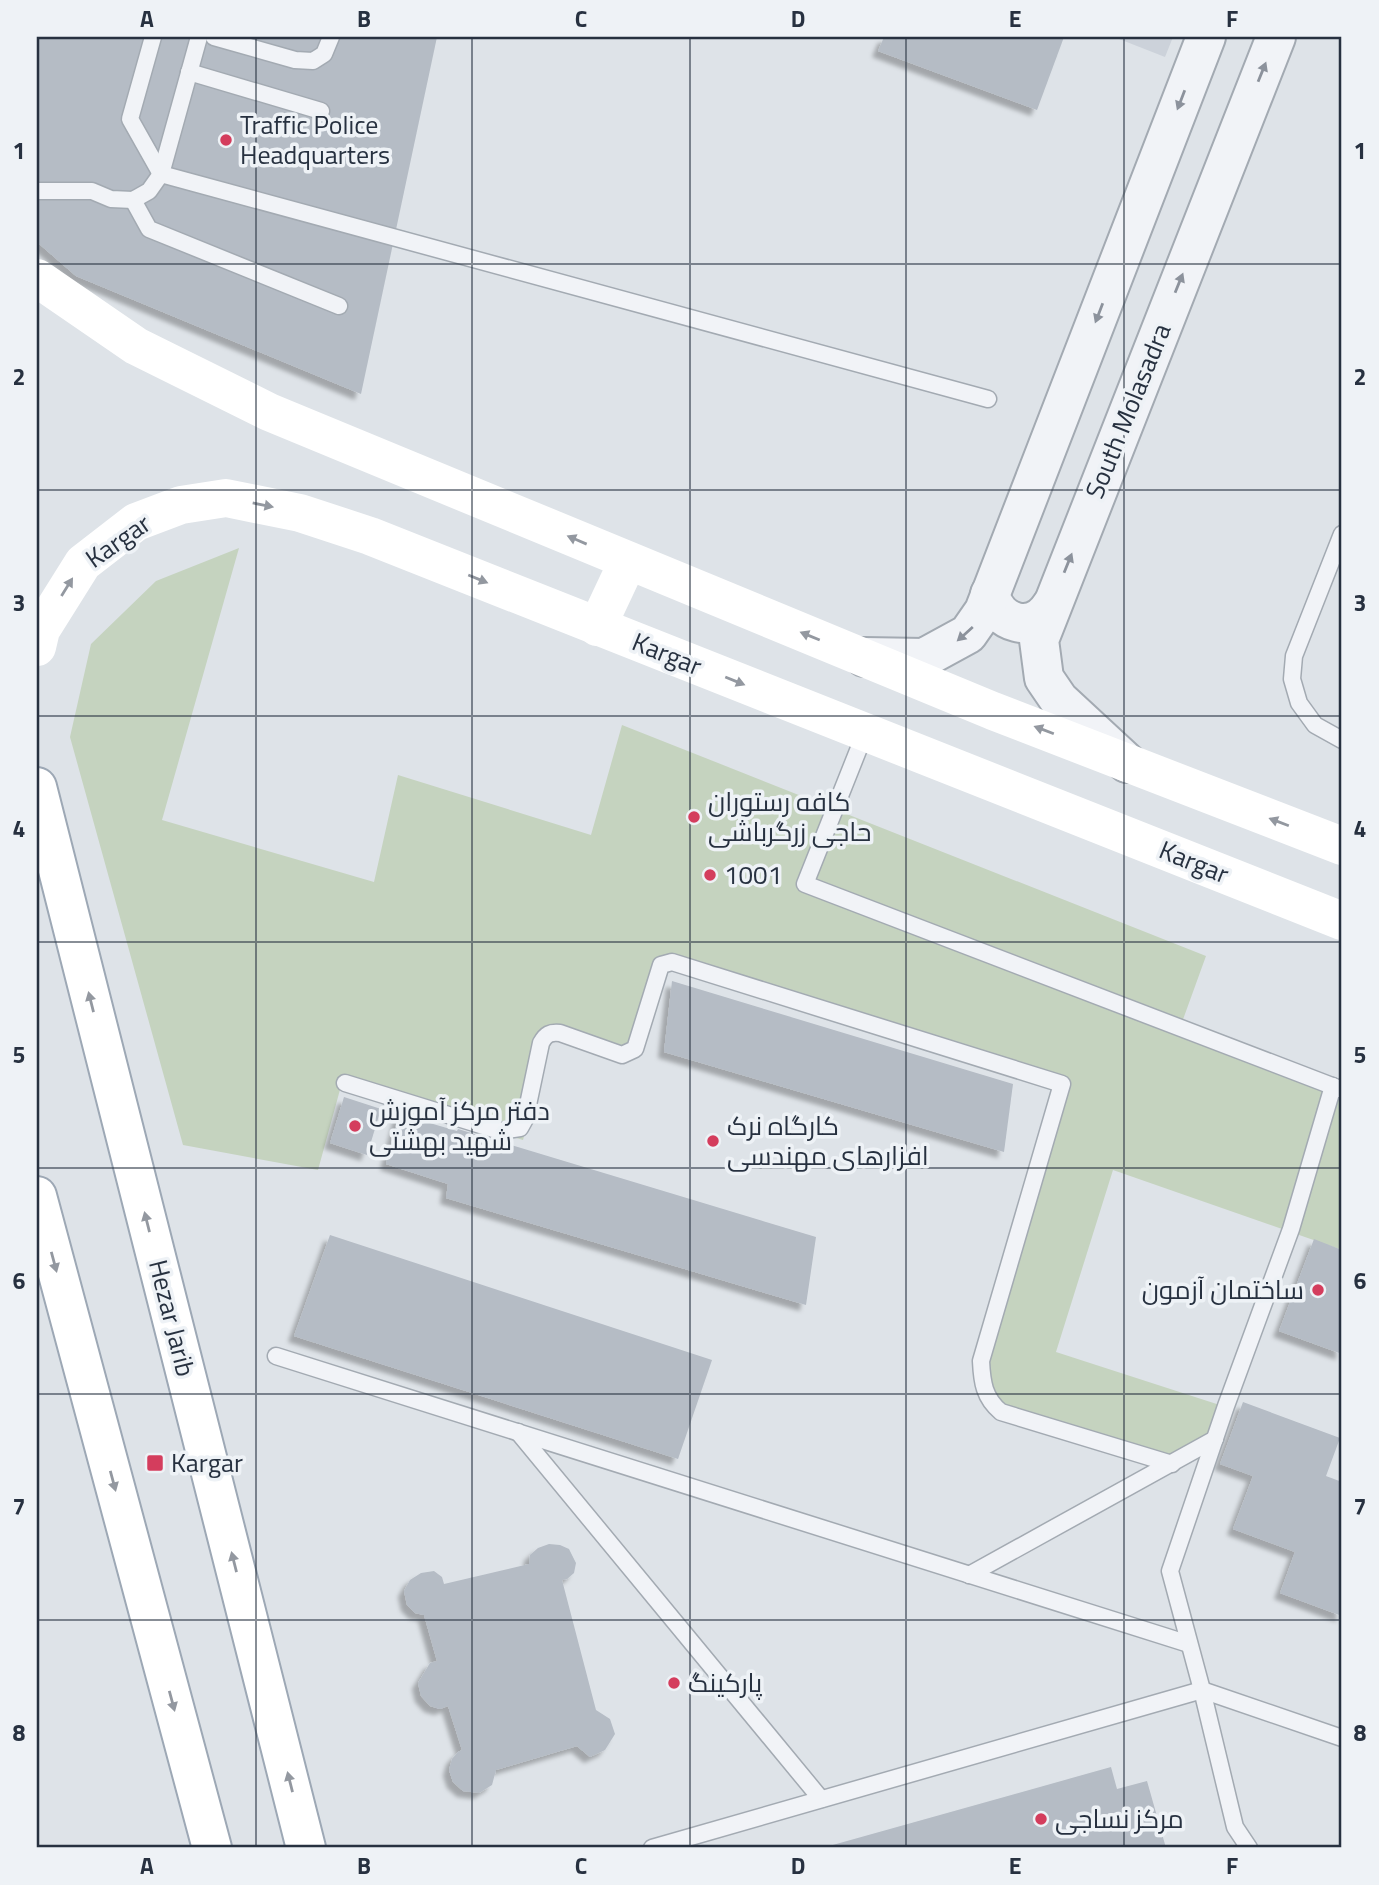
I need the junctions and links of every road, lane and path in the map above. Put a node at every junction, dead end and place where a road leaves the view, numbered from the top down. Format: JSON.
{"nodes":[{"id":1,"x":153,"y":37,"type":"edge"},
{"id":2,"x":199,"y":37,"type":"edge"},
{"id":3,"x":214,"y":37,"type":"edge"},
{"id":4,"x":331,"y":37,"type":"edge"},
{"id":5,"x":1206,"y":37,"type":"edge"},
{"id":6,"x":1276,"y":37,"type":"edge"},
{"id":7,"x":189,"y":72,"type":"junction"},
{"id":8,"x":321,"y":111,"type":"dead end"},
{"id":9,"x":160,"y":174,"type":"junction"},
{"id":10,"x":37,"y":191,"type":"edge"},
{"id":11,"x":133,"y":200,"type":"junction"},
{"id":12,"x":37,"y":278,"type":"edge"},
{"id":13,"x":339,"y":306,"type":"dead end"},
{"id":14,"x":988,"y":399,"type":"dead end"},
{"id":15,"x":1342,"y":534,"type":"edge"},
{"id":16,"x":628,"y":561,"type":"junction"},
{"id":17,"x":990,"y":594,"type":"junction"},
{"id":18,"x":1051,"y":606,"type":"junction"},
{"id":19,"x":597,"y":627,"type":"junction"},
{"id":20,"x":37,"y":647,"type":"edge"},
{"id":21,"x":862,"y":656,"type":"junction"},
{"id":22,"x":865,"y":733,"type":"junction"},
{"id":23,"x":1342,"y":740,"type":"edge"},
{"id":24,"x":1128,"y":763,"type":"junction"},
{"id":25,"x":37,"y":787,"type":"edge"},
{"id":26,"x":1152,"y":846,"type":"junction"},
{"id":27,"x":1342,"y":846,"type":"edge"},
{"id":28,"x":1342,"y":901,"type":"edge"},
{"id":29,"x":1342,"y":921,"type":"edge"},
{"id":30,"x":345,"y":1083,"type":"dead end"},
{"id":31,"x":1338,"y":1088,"type":"edge"},
{"id":32,"x":37,"y":1196,"type":"edge"},
{"id":33,"x":276,"y":1356,"type":"dead end"},
{"id":34,"x":518,"y":1432,"type":"junction"},
{"id":35,"x":1215,"y":1439,"type":"junction"},
{"id":36,"x":1172,"y":1464,"type":"junction"},
{"id":37,"x":969,"y":1575,"type":"junction"},
{"id":38,"x":1189,"y":1644,"type":"junction"},
{"id":39,"x":1202,"y":1690,"type":"junction"},
{"id":40,"x":1342,"y":1738,"type":"edge"},
{"id":41,"x":821,"y":1799,"type":"junction"},
{"id":42,"x":212,"y":1848,"type":"edge"},
{"id":43,"x":306,"y":1848,"type":"edge"},
{"id":44,"x":652,"y":1848,"type":"edge"},
{"id":45,"x":1249,"y":1848,"type":"edge"}],
"edges":[{"from":1,"to":9,"type":"lane"},
{"from":2,"to":7,"type":"lane"},
{"from":3,"to":4,"type":"lane"},
{"from":5,"to":17,"type":"street","one_way":true},
{"from":18,"to":6,"type":"street","name":"South Molasadra","one_way":true},
{"from":7,"to":8,"type":"lane"},
{"from":7,"to":9,"type":"lane"},
{"from":9,"to":11,"type":"lane"},
{"from":9,"to":14,"type":"lane"},
{"from":10,"to":11,"type":"lane"},
{"from":11,"to":13,"type":"lane"},
{"from":16,"to":12,"type":"main road","one_way":true},
{"from":15,"to":23,"type":"lane"},
{"from":16,"to":19,"type":"main road"},
{"from":21,"to":16,"type":"main road","one_way":true},
{"from":17,"to":18,"type":"street"},
{"from":17,"to":21,"type":"street","one_way":true},
{"from":18,"to":24,"type":"street","name":"South Molasadra"},
{"from":20,"to":19,"type":"main road","name":"Kargar","one_way":true},
{"from":19,"to":22,"type":"main road","name":"Kargar","one_way":true},
{"from":24,"to":21,"type":"main road","one_way":true},
{"from":22,"to":26,"type":"main road","name":"Kargar"},
{"from":22,"to":31,"type":"lane"},
{"from":27,"to":24,"type":"main road","one_way":true},
{"from":43,"to":25,"type":"main road","name":"Hezar Jarib","one_way":true},
{"from":26,"to":28,"type":"main road"},
{"from":26,"to":29,"type":"main road","name":"Kargar"},
{"from":30,"to":36,"type":"lane"},
{"from":31,"to":35,"type":"lane"},
{"from":32,"to":42,"type":"main road","one_way":true},
{"from":33,"to":34,"type":"lane"},
{"from":34,"to":37,"type":"lane"},
{"from":34,"to":41,"type":"lane"},
{"from":35,"to":36,"type":"lane"},
{"from":35,"to":38,"type":"lane"},
{"from":36,"to":37,"type":"lane"},
{"from":37,"to":38,"type":"lane"},
{"from":38,"to":39,"type":"lane"},
{"from":39,"to":40,"type":"lane"},
{"from":39,"to":41,"type":"lane"},
{"from":39,"to":45,"type":"lane"},
{"from":41,"to":44,"type":"lane"}]}
